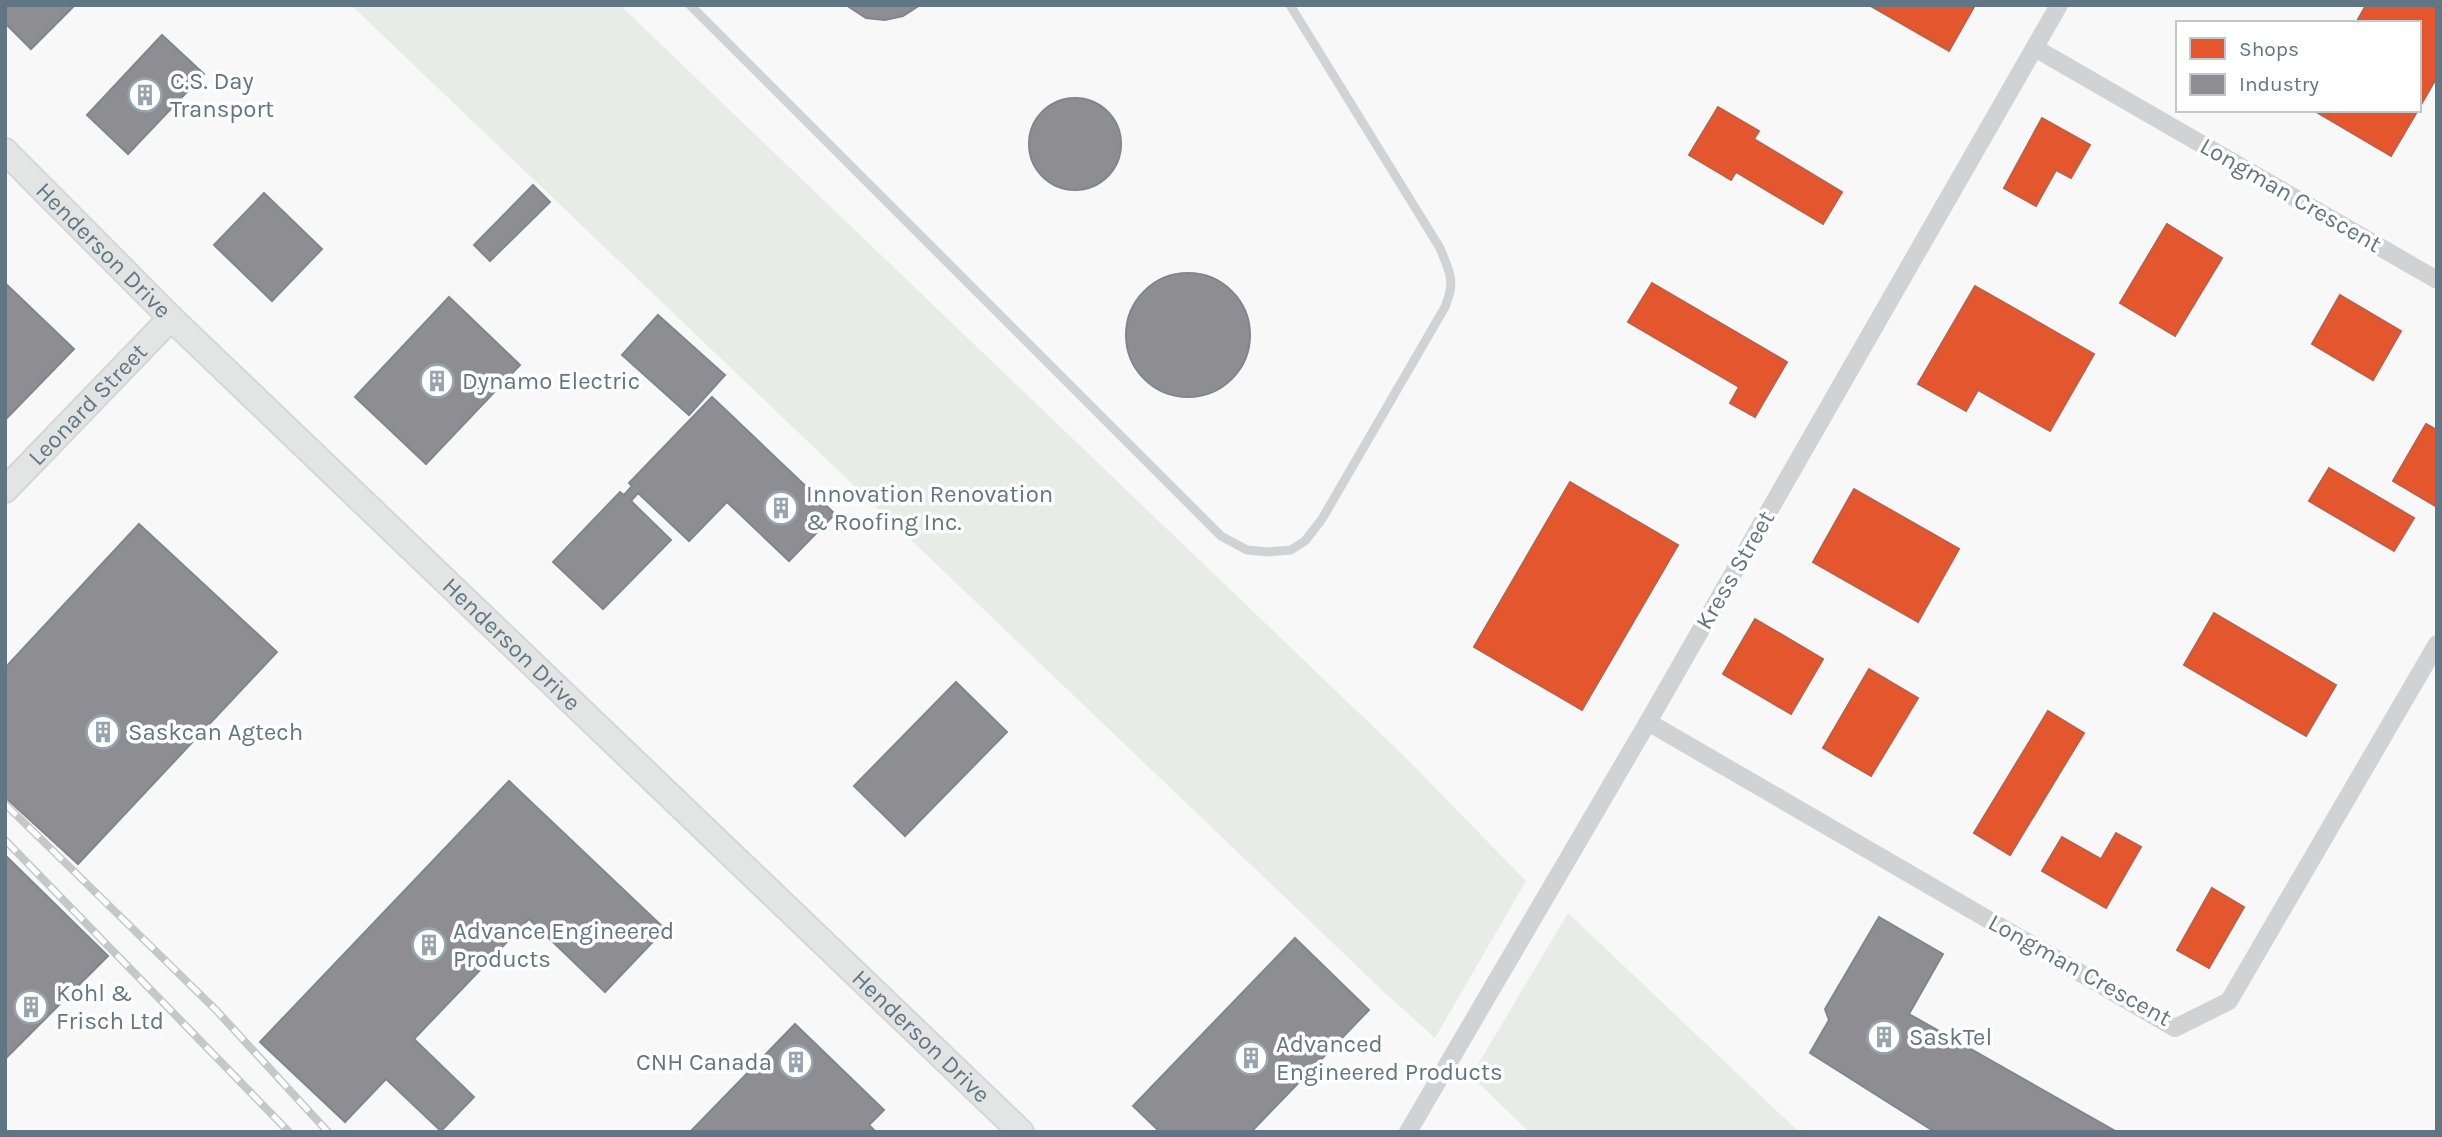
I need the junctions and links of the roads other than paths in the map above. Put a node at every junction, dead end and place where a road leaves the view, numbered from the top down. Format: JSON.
{"nodes":[{"id":1,"x":690,"y":5,"type":"edge"},
{"id":2,"x":1290,"y":5,"type":"edge"},
{"id":3,"x":2059,"y":5,"type":"edge"},
{"id":4,"x":2035,"y":48,"type":"junction"},
{"id":5,"x":5,"y":151,"type":"edge"},
{"id":6,"x":2437,"y":279,"type":"edge"},
{"id":7,"x":171,"y":317,"type":"junction"},
{"id":8,"x":5,"y":490,"type":"edge"},
{"id":9,"x":2437,"y":644,"type":"edge"},
{"id":10,"x":1648,"y":722,"type":"junction"},
{"id":11,"x":1021,"y":1132,"type":"edge"},
{"id":12,"x":1408,"y":1132,"type":"edge"}],
"edges":[{"from":1,"to":2,"type":"lane"},
{"from":3,"to":4,"type":"street","name":"Kress Street"},
{"from":4,"to":6,"type":"street","name":"Longman Crescent"},
{"from":4,"to":10,"type":"street","name":"Kress Street"},
{"from":5,"to":7,"type":"street","name":"Henderson Drive"},
{"from":7,"to":8,"type":"street","name":"Leonard Street"},
{"from":7,"to":11,"type":"street","name":"Henderson Drive"},
{"from":9,"to":10,"type":"street","name":"Longman Crescent"},
{"from":10,"to":12,"type":"street","name":"Kress Street"}]}
